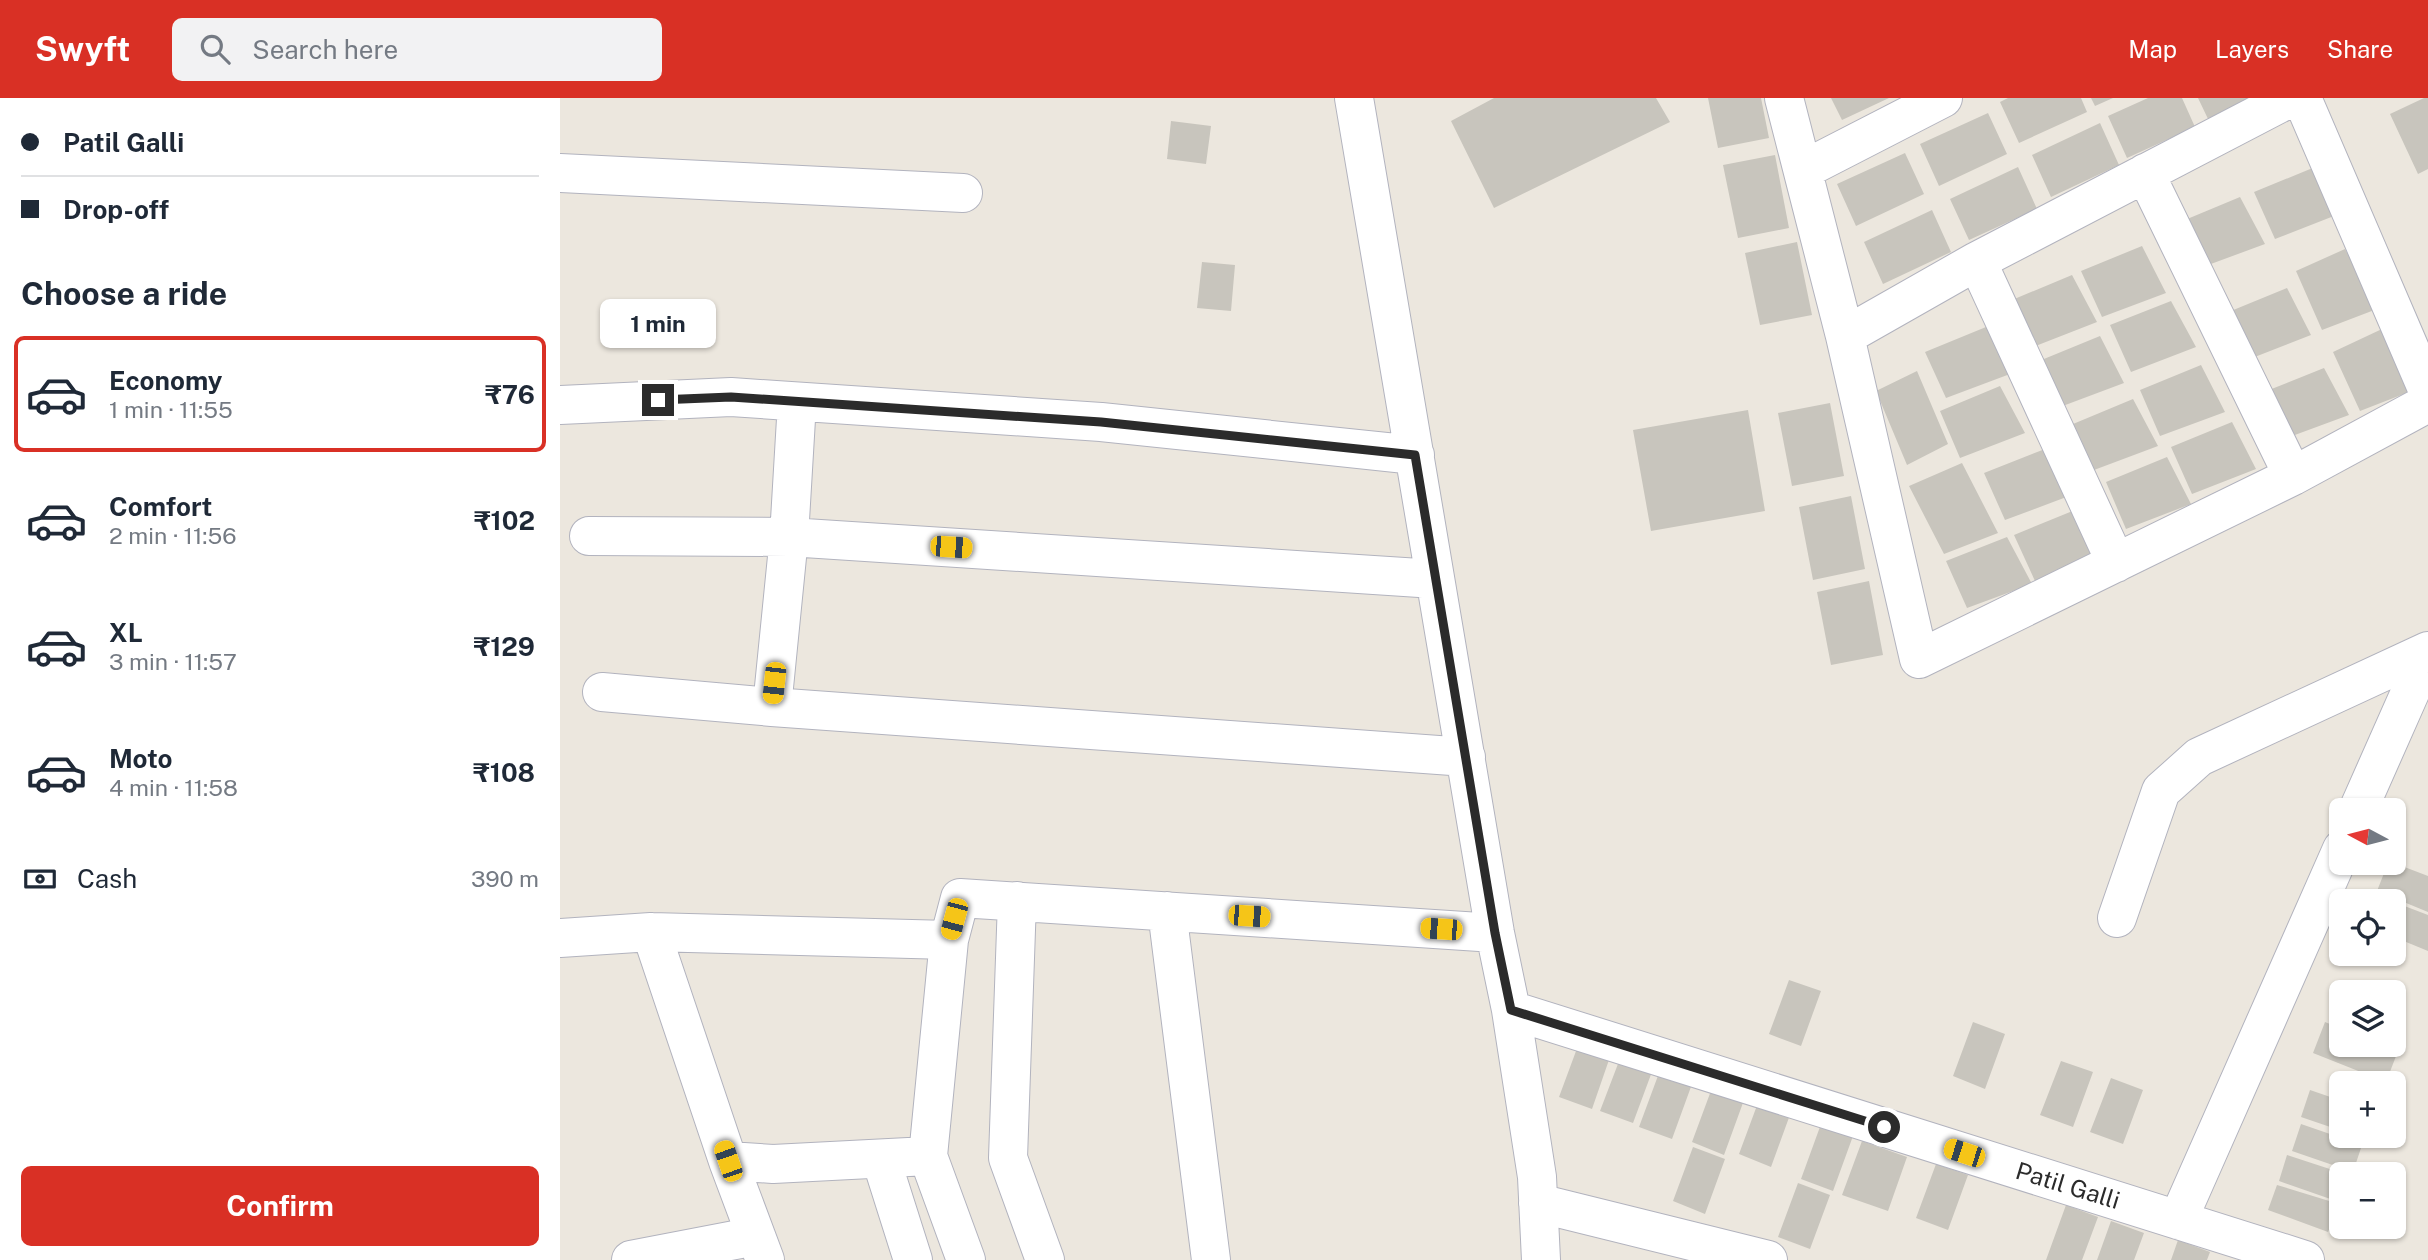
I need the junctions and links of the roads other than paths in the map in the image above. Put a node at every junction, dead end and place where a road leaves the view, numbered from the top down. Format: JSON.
{"nodes":[{"id":1,"x":1784,"y":98,"type":"edge"},
{"id":2,"x":1942,"y":98,"type":"edge"},
{"id":3,"x":2290,"y":98,"type":"edge"},
{"id":4,"x":2302,"y":98,"type":"edge"},
{"id":5,"x":1365,"y":104,"type":"edge"},
{"id":6,"x":1803,"y":170,"type":"junction"},
{"id":7,"x":560,"y":173,"type":"edge"},
{"id":8,"x":2145,"y":173,"type":"junction"},
{"id":9,"x":963,"y":193,"type":"dead end"},
{"id":10,"x":1977,"y":261,"type":"junction"},
{"id":11,"x":1845,"y":336,"type":"junction"},
{"id":12,"x":2428,"y":391,"type":"edge"},
{"id":13,"x":797,"y":402,"type":"junction"},
{"id":14,"x":2428,"y":403,"type":"edge"},
{"id":15,"x":560,"y":405,"type":"edge"},
{"id":16,"x":1415,"y":455,"type":"junction"},
{"id":17,"x":2293,"y":476,"type":"junction"},
{"id":18,"x":589,"y":536,"type":"dead end"},
{"id":19,"x":789,"y":537,"type":"junction"},
{"id":20,"x":2116,"y":563,"type":"junction"},
{"id":21,"x":1436,"y":579,"type":"junction"},
{"id":22,"x":2428,"y":652,"type":"edge"},
{"id":23,"x":602,"y":692,"type":"dead end"},
{"id":24,"x":772,"y":707,"type":"junction"},
{"id":25,"x":1466,"y":757,"type":"junction"},
{"id":26,"x":2363,"y":798,"type":"edge"},
{"id":27,"x":2331,"y":875,"type":"edge"},
{"id":28,"x":1017,"y":901,"type":"junction"},
{"id":29,"x":1167,"y":911,"type":"junction"},
{"id":30,"x":2117,"y":918,"type":"dead end"},
{"id":31,"x":651,"y":932,"type":"junction"},
{"id":32,"x":1495,"y":933,"type":"junction"},
{"id":33,"x":560,"y":938,"type":"edge"},
{"id":34,"x":949,"y":940,"type":"junction"},
{"id":35,"x":1511,"y":1010,"type":"junction"},
{"id":36,"x":928,"y":1156,"type":"junction"},
{"id":37,"x":881,"y":1158,"type":"junction"},
{"id":38,"x":728,"y":1161,"type":"junction"},
{"id":39,"x":1538,"y":1203,"type":"junction"},
{"id":40,"x":2178,"y":1220,"type":"junction"},
{"id":41,"x":761,"y":1248,"type":"edge"},
{"id":42,"x":631,"y":1260,"type":"edge"},
{"id":43,"x":913,"y":1260,"type":"edge"},
{"id":44,"x":966,"y":1260,"type":"edge"},
{"id":45,"x":1045,"y":1260,"type":"edge"},
{"id":46,"x":1211,"y":1260,"type":"edge"},
{"id":47,"x":1541,"y":1260,"type":"edge"},
{"id":48,"x":1768,"y":1260,"type":"edge"},
{"id":49,"x":2305,"y":1260,"type":"edge"}],
"edges":[{"from":1,"to":6,"type":"street"},
{"from":2,"to":6,"type":"street"},
{"from":3,"to":8,"type":"street"},
{"from":4,"to":12,"type":"street"},
{"from":5,"to":16,"type":"street"},
{"from":6,"to":11,"type":"street"},
{"from":7,"to":9,"type":"street"},
{"from":8,"to":10,"type":"street"},
{"from":8,"to":17,"type":"street"},
{"from":10,"to":11,"type":"street"},
{"from":10,"to":20,"type":"street"},
{"from":11,"to":20,"type":"street"},
{"from":13,"to":15,"type":"street"},
{"from":13,"to":16,"type":"street"},
{"from":13,"to":19,"type":"street"},
{"from":14,"to":17,"type":"street"},
{"from":16,"to":21,"type":"street"},
{"from":17,"to":20,"type":"street"},
{"from":18,"to":19,"type":"street"},
{"from":19,"to":21,"type":"street"},
{"from":19,"to":24,"type":"street"},
{"from":21,"to":25,"type":"street"},
{"from":22,"to":26,"type":"street"},
{"from":22,"to":30,"type":"street"},
{"from":23,"to":24,"type":"street"},
{"from":24,"to":25,"type":"street"},
{"from":25,"to":32,"type":"street"},
{"from":27,"to":40,"type":"street"},
{"from":28,"to":29,"type":"street"},
{"from":28,"to":34,"type":"street"},
{"from":28,"to":45,"type":"street"},
{"from":29,"to":32,"type":"street"},
{"from":29,"to":46,"type":"street"},
{"from":31,"to":33,"type":"street"},
{"from":31,"to":34,"type":"street"},
{"from":31,"to":38,"type":"street"},
{"from":32,"to":35,"type":"street"},
{"from":34,"to":36,"type":"street"},
{"from":35,"to":39,"type":"street"},
{"from":35,"to":40,"type":"street","name":"Patil Galli"},
{"from":36,"to":37,"type":"street"},
{"from":36,"to":44,"type":"street"},
{"from":37,"to":38,"type":"street"},
{"from":37,"to":43,"type":"street"},
{"from":38,"to":41,"type":"street"},
{"from":39,"to":47,"type":"street"},
{"from":39,"to":48,"type":"street"},
{"from":40,"to":49,"type":"street","name":"Patil Galli"},
{"from":41,"to":42,"type":"street"}]}
